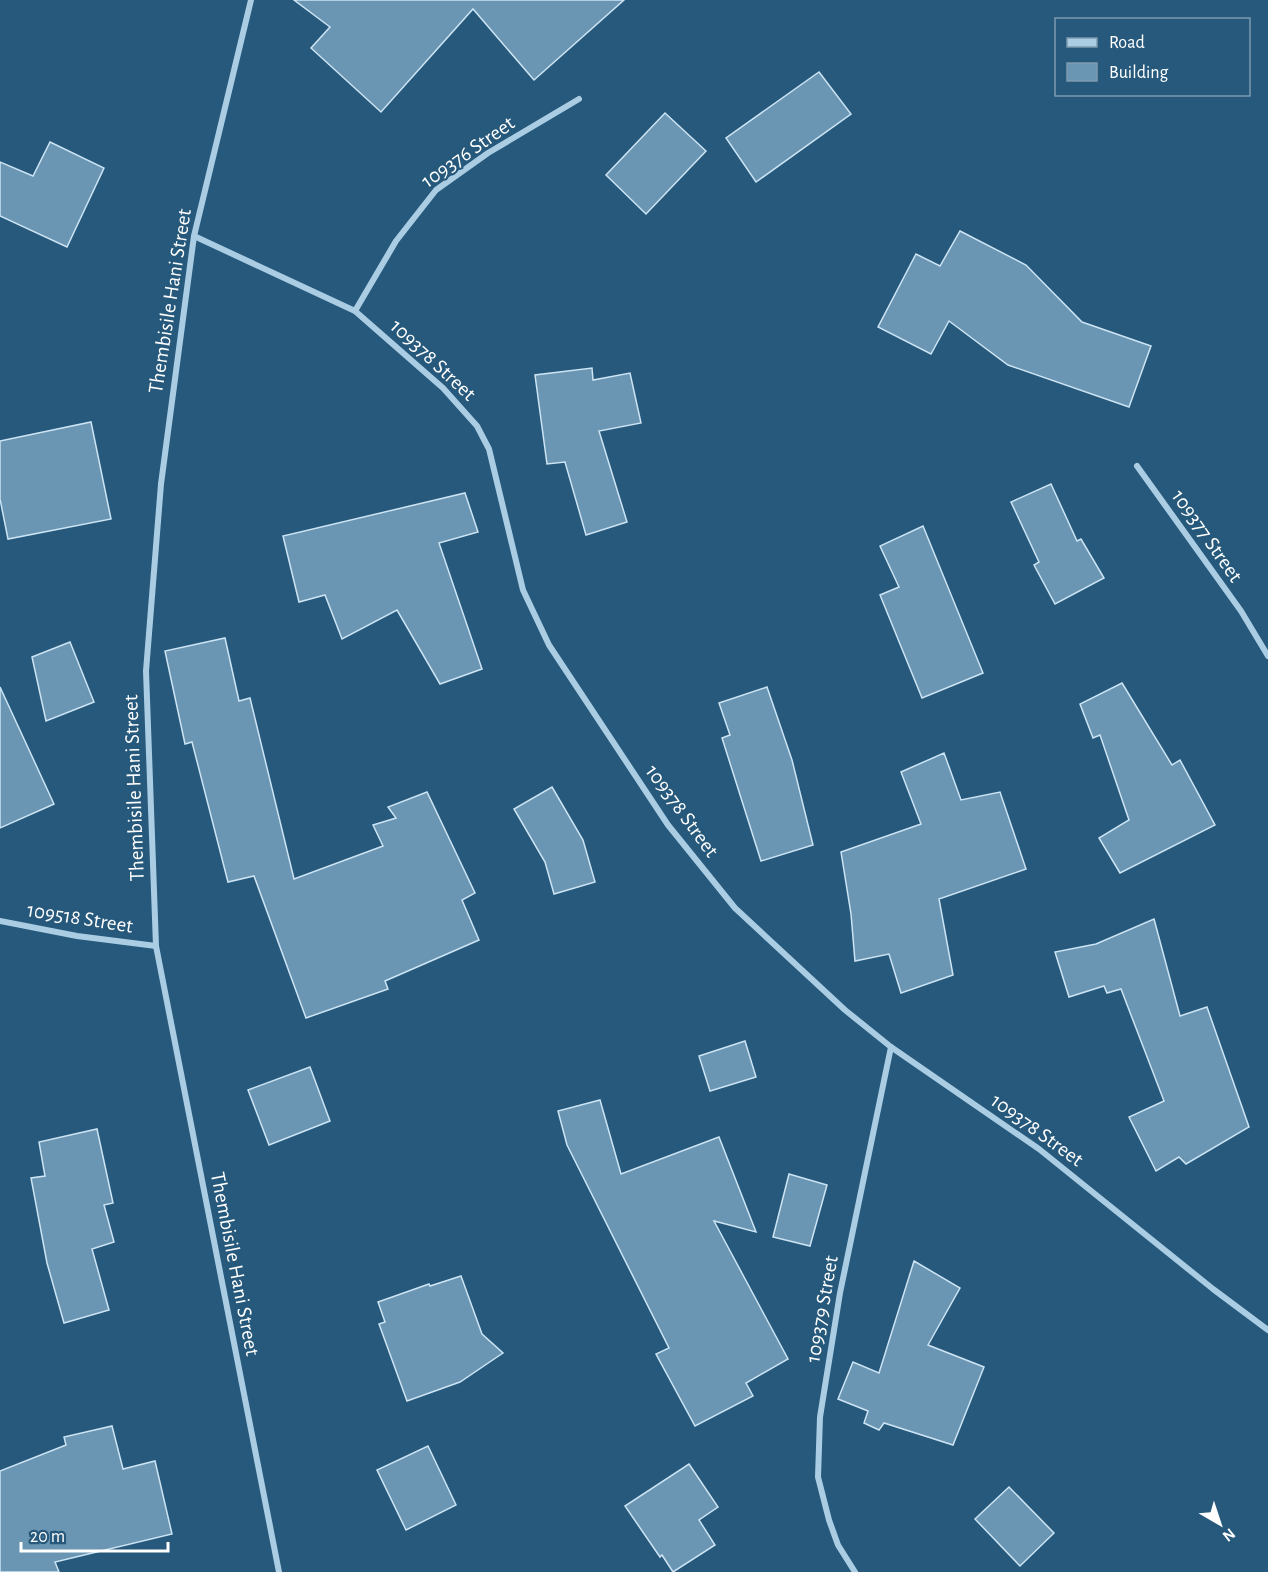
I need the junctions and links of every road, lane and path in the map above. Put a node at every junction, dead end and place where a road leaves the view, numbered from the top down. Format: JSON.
{"nodes":[{"id":1,"x":250,"y":0,"type":"edge"},
{"id":2,"x":579,"y":99,"type":"dead end"},
{"id":3,"x":194,"y":236,"type":"junction"},
{"id":4,"x":355,"y":311,"type":"junction"},
{"id":5,"x":1137,"y":465,"type":"dead end"},
{"id":6,"x":1268,"y":656,"type":"edge"},
{"id":7,"x":0,"y":921,"type":"edge"},
{"id":8,"x":156,"y":946,"type":"junction"},
{"id":9,"x":891,"y":1047,"type":"junction"},
{"id":10,"x":1268,"y":1330,"type":"edge"},
{"id":11,"x":279,"y":1572,"type":"edge"},
{"id":12,"x":855,"y":1572,"type":"edge"}],
"edges":[{"from":1,"to":3,"type":"street","name":"Thembisile Hani Street"},
{"from":2,"to":4,"type":"street","name":"109376 Street"},
{"from":3,"to":4,"type":"street","name":"109378 Street"},
{"from":3,"to":8,"type":"street","name":"Thembisile Hani Street"},
{"from":4,"to":9,"type":"street","name":"109378 Street"},
{"from":5,"to":6,"type":"street","name":"109377 Street"},
{"from":7,"to":8,"type":"street","name":"109518 Street"},
{"from":8,"to":11,"type":"street","name":"Thembisile Hani Street"},
{"from":9,"to":10,"type":"street","name":"109378 Street"},
{"from":9,"to":12,"type":"street","name":"109379 Street"}]}
